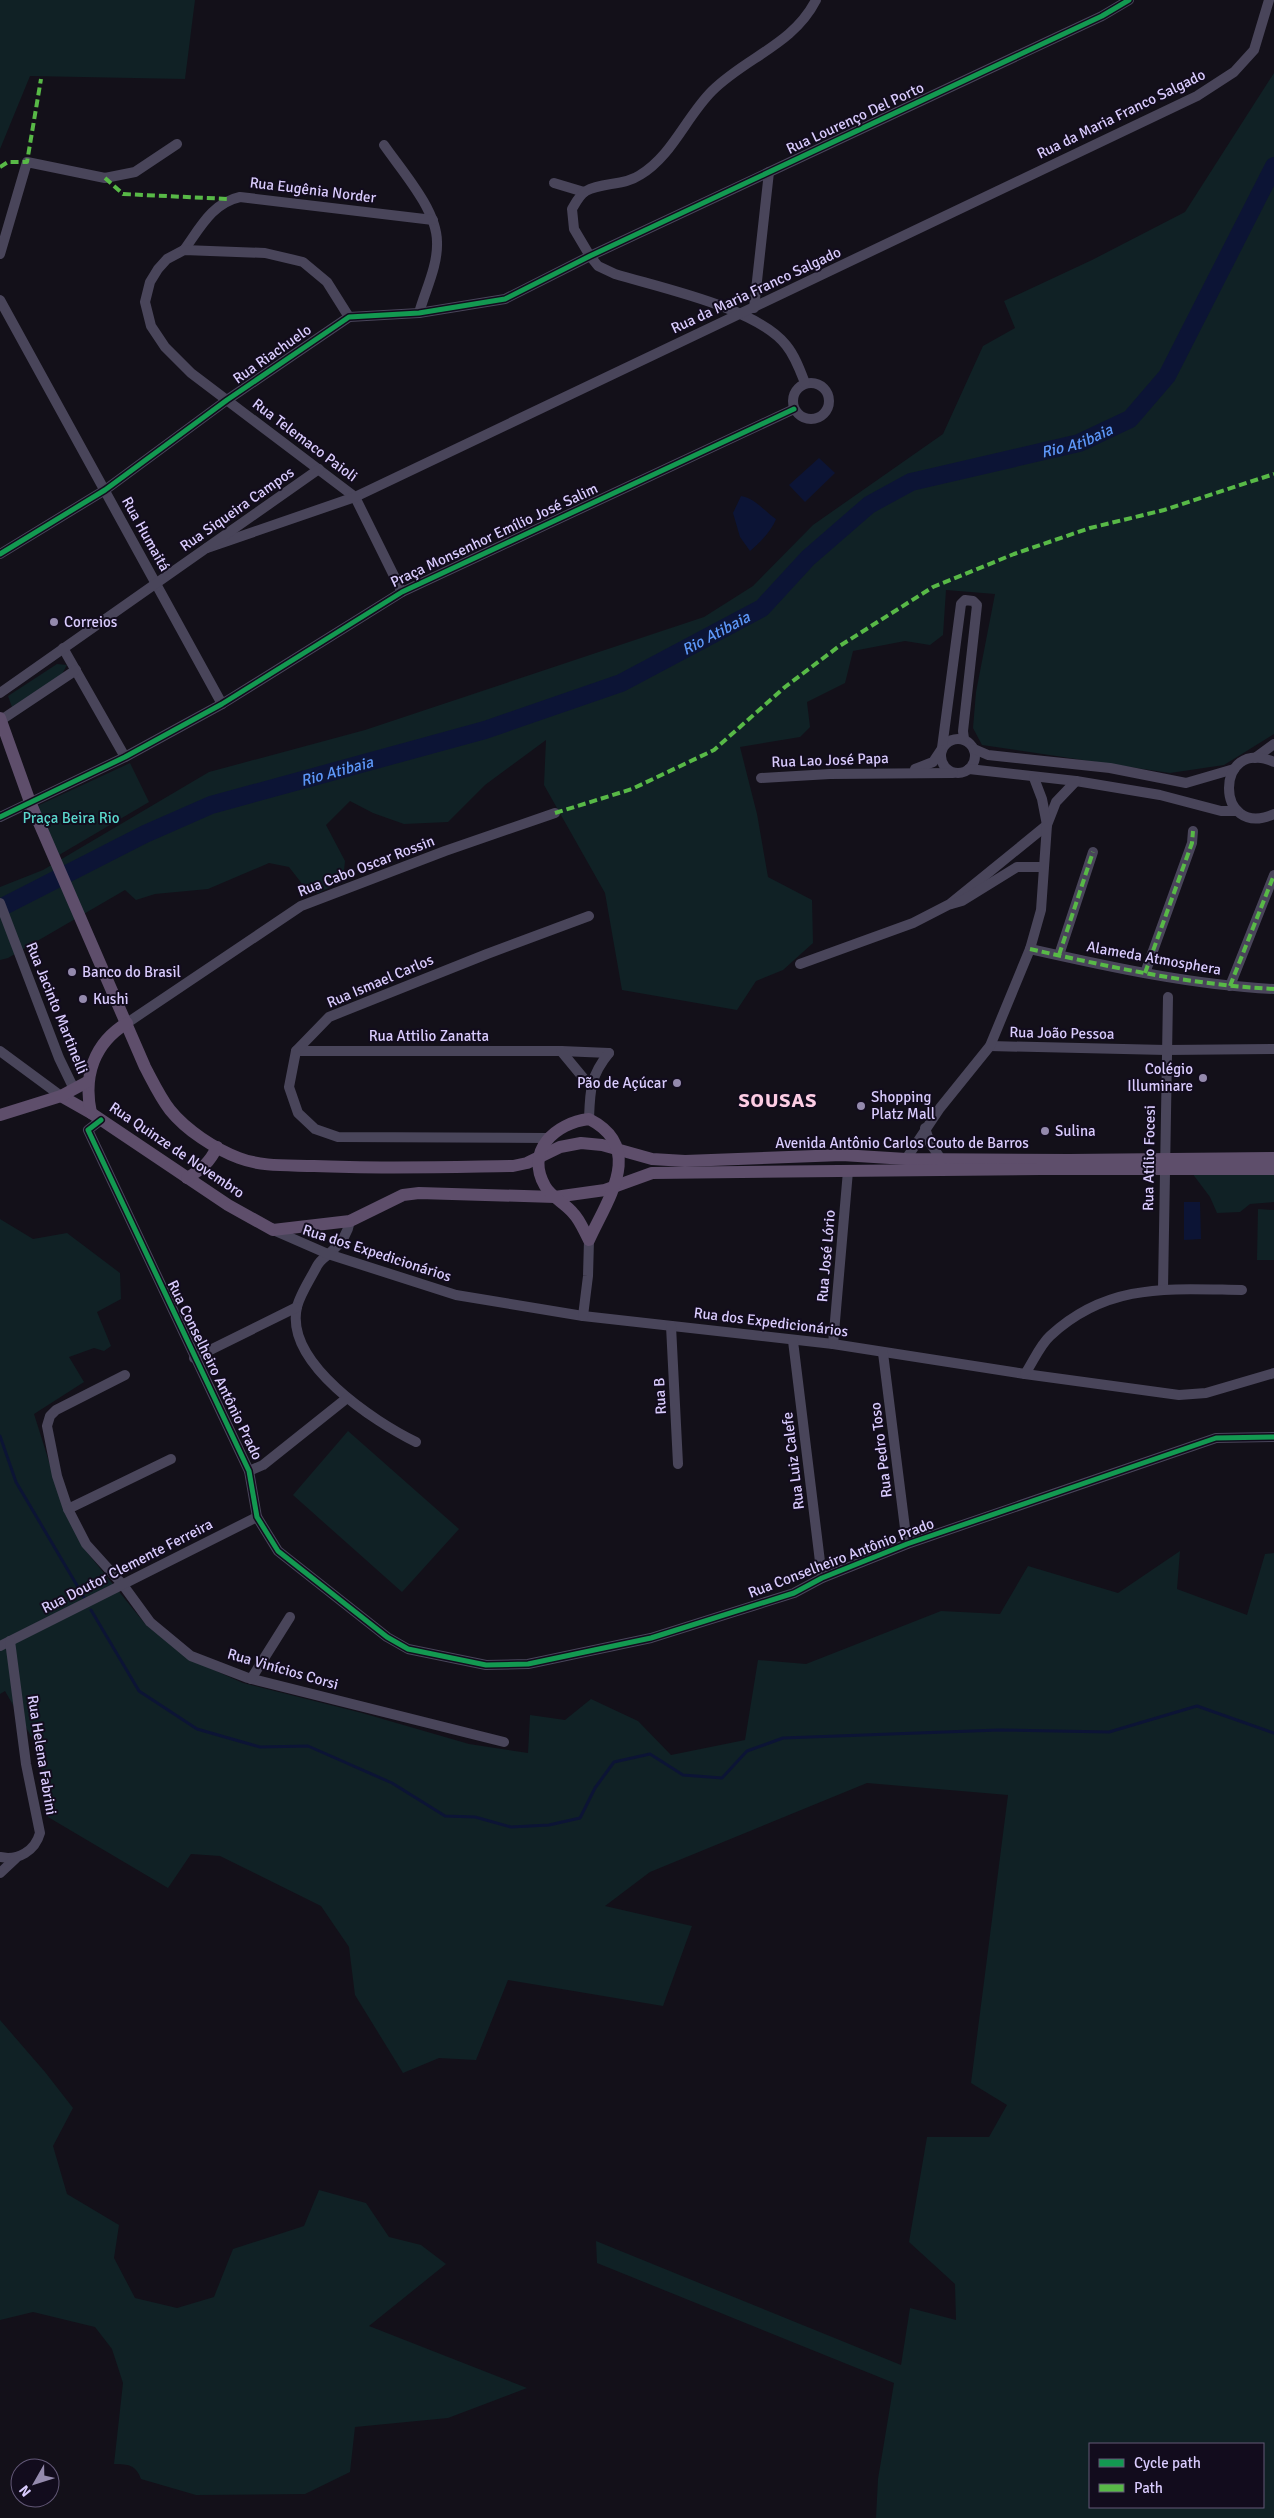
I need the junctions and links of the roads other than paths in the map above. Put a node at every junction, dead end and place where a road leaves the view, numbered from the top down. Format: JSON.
{"nodes":[{"id":1,"x":816,"y":0,"type":"edge"},
{"id":2,"x":1129,"y":0,"type":"edge"},
{"id":3,"x":1269,"y":0,"type":"edge"},
{"id":4,"x":177,"y":144,"type":"dead end"},
{"id":5,"x":384,"y":145,"type":"dead end"},
{"id":6,"x":768,"y":172,"type":"junction"},
{"id":7,"x":554,"y":183,"type":"dead end"},
{"id":8,"x":584,"y":192,"type":"junction"},
{"id":9,"x":433,"y":220,"type":"junction"},
{"id":10,"x":184,"y":250,"type":"junction"},
{"id":11,"x":0,"y":254,"type":"edge"},
{"id":12,"x":590,"y":256,"type":"junction"},
{"id":13,"x":1,"y":304,"type":"edge"},
{"id":14,"x":754,"y":308,"type":"junction"},
{"id":15,"x":419,"y":313,"type":"junction"},
{"id":16,"x":743,"y":313,"type":"junction"},
{"id":17,"x":349,"y":316,"type":"junction"},
{"id":18,"x":805,"y":383,"type":"junction"},
{"id":19,"x":227,"y":400,"type":"junction"},
{"id":20,"x":794,"y":409,"type":"junction"},
{"id":21,"x":319,"y":470,"type":"junction"},
{"id":22,"x":105,"y":490,"type":"junction"},
{"id":23,"x":355,"y":497,"type":"junction"},
{"id":24,"x":207,"y":548,"type":"junction"},
{"id":25,"x":0,"y":554,"type":"edge"},
{"id":26,"x":157,"y":583,"type":"junction"},
{"id":27,"x":402,"y":592,"type":"junction"},
{"id":28,"x":63,"y":648,"type":"junction"},
{"id":29,"x":76,"y":670,"type":"junction"},
{"id":30,"x":0,"y":692,"type":"edge"},
{"id":31,"x":222,"y":704,"type":"junction"},
{"id":32,"x":0,"y":719,"type":"edge"},
{"id":33,"x":964,"y":739,"type":"junction"},
{"id":34,"x":1274,"y":744,"type":"edge"},
{"id":35,"x":941,"y":749,"type":"junction"},
{"id":36,"x":974,"y":749,"type":"junction"},
{"id":37,"x":126,"y":757,"type":"junction"},
{"id":38,"x":1255,"y":758,"type":"junction"},
{"id":39,"x":1274,"y":762,"type":"edge"},
{"id":40,"x":1234,"y":769,"type":"junction"},
{"id":41,"x":969,"y":770,"type":"junction"},
{"id":42,"x":900,"y":772,"type":"junction"},
{"id":43,"x":953,"y":773,"type":"junction"},
{"id":44,"x":761,"y":778,"type":"dead end"},
{"id":45,"x":1034,"y":778,"type":"junction"},
{"id":46,"x":1076,"y":781,"type":"junction"},
{"id":47,"x":30,"y":802,"type":"junction"},
{"id":48,"x":1237,"y":811,"type":"junction"},
{"id":49,"x":554,"y":813,"type":"dead end"},
{"id":50,"x":0,"y":817,"type":"edge"},
{"id":51,"x":1271,"y":818,"type":"edge"},
{"id":52,"x":1047,"y":825,"type":"junction"},
{"id":53,"x":1193,"y":831,"type":"dead end"},
{"id":54,"x":1093,"y":852,"type":"dead end"},
{"id":55,"x":1043,"y":867,"type":"junction"},
{"id":56,"x":1274,"y":875,"type":"edge"},
{"id":57,"x":0,"y":903,"type":"edge"},
{"id":58,"x":948,"y":905,"type":"junction"},
{"id":59,"x":589,"y":916,"type":"dead end"},
{"id":60,"x":1030,"y":949,"type":"junction"},
{"id":61,"x":1059,"y":955,"type":"junction"},
{"id":62,"x":800,"y":964,"type":"dead end"},
{"id":63,"x":1145,"y":973,"type":"junction"},
{"id":64,"x":1230,"y":986,"type":"junction"},
{"id":65,"x":1274,"y":989,"type":"edge"},
{"id":66,"x":1168,"y":997,"type":"dead end"},
{"id":67,"x":127,"y":1023,"type":"junction"},
{"id":68,"x":990,"y":1046,"type":"junction"},
{"id":69,"x":1274,"y":1049,"type":"edge"},
{"id":70,"x":1166,"y":1050,"type":"junction"},
{"id":71,"x":0,"y":1051,"type":"edge"},
{"id":72,"x":296,"y":1051,"type":"junction"},
{"id":73,"x":561,"y":1051,"type":"junction"},
{"id":74,"x":87,"y":1082,"type":"junction"},
{"id":75,"x":590,"y":1086,"type":"junction"},
{"id":76,"x":74,"y":1090,"type":"junction"},
{"id":77,"x":61,"y":1096,"type":"junction"},
{"id":78,"x":0,"y":1115,"type":"edge"},
{"id":79,"x":96,"y":1116,"type":"junction"},
{"id":80,"x":589,"y":1119,"type":"junction"},
{"id":81,"x":925,"y":1128,"type":"junction"},
{"id":82,"x":547,"y":1138,"type":"junction"},
{"id":83,"x":217,"y":1147,"type":"junction"},
{"id":84,"x":617,"y":1151,"type":"junction"},
{"id":85,"x":540,"y":1156,"type":"junction"},
{"id":86,"x":1274,"y":1158,"type":"edge"},
{"id":87,"x":906,"y":1159,"type":"junction"},
{"id":88,"x":941,"y":1159,"type":"junction"},
{"id":89,"x":1164,"y":1164,"type":"junction"},
{"id":90,"x":1274,"y":1169,"type":"edge"},
{"id":91,"x":848,"y":1171,"type":"junction"},
{"id":92,"x":187,"y":1178,"type":"junction"},
{"id":93,"x":616,"y":1184,"type":"junction"},
{"id":94,"x":555,"y":1197,"type":"junction"},
{"id":95,"x":350,"y":1221,"type":"junction"},
{"id":96,"x":272,"y":1230,"type":"junction"},
{"id":97,"x":589,"y":1240,"type":"junction"},
{"id":98,"x":328,"y":1254,"type":"junction"},
{"id":99,"x":1163,"y":1289,"type":"junction"},
{"id":100,"x":1242,"y":1290,"type":"dead end"},
{"id":101,"x":297,"y":1307,"type":"junction"},
{"id":102,"x":584,"y":1316,"type":"junction"},
{"id":103,"x":671,"y":1326,"type":"junction"},
{"id":104,"x":794,"y":1341,"type":"junction"},
{"id":105,"x":833,"y":1344,"type":"junction"},
{"id":106,"x":883,"y":1353,"type":"junction"},
{"id":107,"x":194,"y":1358,"type":"junction"},
{"id":108,"x":1025,"y":1374,"type":"junction"},
{"id":109,"x":1274,"y":1374,"type":"edge"},
{"id":110,"x":125,"y":1375,"type":"dead end"},
{"id":111,"x":347,"y":1398,"type":"junction"},
{"id":112,"x":1274,"y":1437,"type":"edge"},
{"id":113,"x":416,"y":1442,"type":"dead end"},
{"id":114,"x":171,"y":1459,"type":"dead end"},
{"id":115,"x":678,"y":1464,"type":"dead end"},
{"id":116,"x":249,"y":1471,"type":"junction"},
{"id":117,"x":68,"y":1510,"type":"junction"},
{"id":118,"x":256,"y":1517,"type":"junction"},
{"id":119,"x":907,"y":1544,"type":"junction"},
{"id":120,"x":822,"y":1578,"type":"junction"},
{"id":121,"x":123,"y":1585,"type":"junction"},
{"id":122,"x":290,"y":1617,"type":"dead end"},
{"id":123,"x":10,"y":1641,"type":"junction"},
{"id":124,"x":0,"y":1646,"type":"edge"},
{"id":125,"x":251,"y":1679,"type":"junction"},
{"id":126,"x":504,"y":1742,"type":"dead end"},
{"id":127,"x":0,"y":1856,"type":"edge"},
{"id":128,"x":16,"y":1858,"type":"junction"},
{"id":129,"x":0,"y":1873,"type":"edge"}],
"edges":[{"from":1,"to":8,"type":"street"},
{"from":2,"to":6,"type":"street","name":"Rua Lourenço Del Porto"},
{"from":3,"to":14,"type":"street","name":"Rua da Maria Franco Salgado"},
{"from":4,"to":11,"type":"street"},
{"from":5,"to":9,"type":"street"},
{"from":6,"to":12,"type":"street","name":"Rua Lourenço Del Porto"},
{"from":6,"to":14,"type":"street"},
{"from":7,"to":8,"type":"street"},
{"from":8,"to":12,"type":"street"},
{"from":9,"to":10,"type":"street","name":"Rua Eugênia Norder"},
{"from":9,"to":15,"type":"street"},
{"from":10,"to":17,"type":"street"},
{"from":10,"to":19,"type":"street","name":"Rua Telemaco Paioli"},
{"from":12,"to":15,"type":"street"},
{"from":12,"to":16,"type":"street"},
{"from":13,"to":22,"type":"street","name":"Rua Humaitá"},
{"from":14,"to":16,"type":"street","name":"Rua da Maria Franco Salgado"},
{"from":15,"to":17,"type":"street"},
{"from":16,"to":18,"type":"street"},
{"from":16,"to":23,"type":"street","name":"Rua da Maria Franco Salgado"},
{"from":17,"to":19,"type":"street","name":"Rua Riachuelo"},
{"from":18,"to":20,"type":"street"},
{"from":18,"to":20,"type":"street"},
{"from":19,"to":21,"type":"street","name":"Rua Telemaco Paioli"},
{"from":19,"to":22,"type":"street","name":"Rua Riachuelo"},
{"from":20,"to":27,"type":"street","name":"Praça Monsenhor Emílio José Salim"},
{"from":21,"to":23,"type":"street","name":"Rua Telemaco Paioli"},
{"from":21,"to":24,"type":"street","name":"Rua Siqueira Campos"},
{"from":22,"to":25,"type":"street","name":"Rua Riachuelo"},
{"from":22,"to":26,"type":"street","name":"Rua Humaitá"},
{"from":23,"to":24,"type":"street","name":"Rua da Maria Franco Salgado"},
{"from":23,"to":27,"type":"street","name":"Rua Telemaco Paioli"},
{"from":24,"to":26,"type":"street","name":"Rua Siqueira Campos"},
{"from":26,"to":28,"type":"street","name":"Rua Siqueira Campos"},
{"from":26,"to":31,"type":"street","name":"Rua Humaitá"},
{"from":27,"to":31,"type":"street","name":"Praça Monsenhor Emílio José Salim"},
{"from":28,"to":29,"type":"street"},
{"from":28,"to":30,"type":"street","name":"Rua Siqueira Campos"},
{"from":29,"to":32,"type":"street"},
{"from":29,"to":37,"type":"street"},
{"from":31,"to":37,"type":"street","name":"Praça Monsenhor Emílio José Salim"},
{"from":32,"to":47,"type":"main road","name":"Avenida Antônio Carlos Couto de Barros"},
{"from":33,"to":35,"type":"street"},
{"from":33,"to":35,"type":"street"},
{"from":33,"to":36,"type":"street"},
{"from":34,"to":38,"type":"street"},
{"from":35,"to":42,"type":"street","name":"Rua Lao José Papa"},
{"from":35,"to":43,"type":"street"},
{"from":36,"to":40,"type":"street"},
{"from":36,"to":41,"type":"street"},
{"from":37,"to":47,"type":"street","name":"Praça Monsenhor Emílio José Salim"},
{"from":38,"to":39,"type":"street"},
{"from":38,"to":40,"type":"street"},
{"from":40,"to":48,"type":"street"},
{"from":41,"to":43,"type":"street"},
{"from":41,"to":45,"type":"street"},
{"from":42,"to":43,"type":"street","name":"Rua Lao José Papa"},
{"from":42,"to":44,"type":"street","name":"Rua Lao José Papa"},
{"from":45,"to":46,"type":"street"},
{"from":45,"to":52,"type":"street"},
{"from":46,"to":48,"type":"street"},
{"from":46,"to":52,"type":"street"},
{"from":47,"to":50,"type":"street","name":"Praça Monsenhor Emílio José Salim"},
{"from":47,"to":67,"type":"main road","name":"Avenida Antônio Carlos Couto de Barros"},
{"from":48,"to":51,"type":"street"},
{"from":49,"to":67,"type":"street","name":"Rua Cabo Oscar Rossin"},
{"from":52,"to":55,"type":"street"},
{"from":52,"to":58,"type":"street"},
{"from":53,"to":63,"type":"street"},
{"from":54,"to":61,"type":"street"},
{"from":55,"to":58,"type":"street"},
{"from":55,"to":60,"type":"street"},
{"from":56,"to":64,"type":"street"},
{"from":57,"to":76,"type":"street","name":"Rua Jacinto Martinelli"},
{"from":58,"to":62,"type":"street"},
{"from":59,"to":72,"type":"street","name":"Rua Ismael Carlos"},
{"from":60,"to":61,"type":"street","name":"Alameda Atmosphera"},
{"from":60,"to":68,"type":"street"},
{"from":61,"to":63,"type":"street","name":"Alameda Atmosphera"},
{"from":63,"to":64,"type":"street","name":"Alameda Atmosphera"},
{"from":64,"to":65,"type":"street","name":"Alameda Atmosphera"},
{"from":66,"to":70,"type":"street","name":"Rua Atílio Focesi"},
{"from":67,"to":74,"type":"main road"},
{"from":67,"to":83,"type":"main road","name":"Avenida Antônio Carlos Couto de Barros"},
{"from":68,"to":70,"type":"street","name":"Rua João Pessoa"},
{"from":68,"to":81,"type":"street","name":"Rua João Pessoa"},
{"from":69,"to":70,"type":"street","name":"Rua João Pessoa"},
{"from":70,"to":89,"type":"street","name":"Rua Atílio Focesi"},
{"from":71,"to":77,"type":"street","name":"Rua Quinze de Novembro"},
{"from":72,"to":73,"type":"street","name":"Rua Attilio Zanatta"},
{"from":72,"to":82,"type":"street"},
{"from":73,"to":75,"type":"street"},
{"from":73,"to":75,"type":"street","name":"Rua Attilio Zanatta"},
{"from":74,"to":76,"type":"main road"},
{"from":74,"to":79,"type":"main road"},
{"from":75,"to":80,"type":"street"},
{"from":76,"to":77,"type":"main road"},
{"from":77,"to":78,"type":"main road"},
{"from":77,"to":79,"type":"main road","name":"Rua Quinze de Novembro"},
{"from":79,"to":92,"type":"main road","name":"Rua Quinze de Novembro"},
{"from":79,"to":107,"type":"street","name":"Rua Conselheiro Antônio Prado"},
{"from":80,"to":82,"type":"main road"},
{"from":80,"to":84,"type":"main road"},
{"from":81,"to":87,"type":"street","name":"Rua João Pessoa"},
{"from":81,"to":88,"type":"street"},
{"from":82,"to":85,"type":"main road"},
{"from":83,"to":85,"type":"main road","name":"Avenida Antônio Carlos Couto de Barros"},
{"from":83,"to":92,"type":"main road"},
{"from":84,"to":85,"type":"main road","name":"Avenida Antônio Carlos Couto de Barros"},
{"from":84,"to":87,"type":"main road","name":"Avenida Antônio Carlos Couto de Barros"},
{"from":84,"to":93,"type":"main road"},
{"from":85,"to":94,"type":"main road"},
{"from":86,"to":89,"type":"main road","name":"Avenida Antônio Carlos Couto de Barros"},
{"from":87,"to":88,"type":"main road","name":"Avenida Antônio Carlos Couto de Barros"},
{"from":88,"to":89,"type":"main road","name":"Avenida Antônio Carlos Couto de Barros"},
{"from":89,"to":90,"type":"main road","name":"Avenida Antônio Carlos Couto de Barros"},
{"from":89,"to":91,"type":"main road","name":"Avenida Antônio Carlos Couto de Barros"},
{"from":89,"to":99,"type":"street","name":"Rua Atílio Focesi"},
{"from":91,"to":93,"type":"main road","name":"Avenida Antônio Carlos Couto de Barros"},
{"from":91,"to":105,"type":"street","name":"Rua José Lório"},
{"from":92,"to":96,"type":"main road","name":"Rua Quinze de Novembro"},
{"from":93,"to":94,"type":"main road","name":"Avenida Antônio Carlos Couto de Barros"},
{"from":93,"to":97,"type":"main road"},
{"from":94,"to":95,"type":"main road","name":"Avenida Antônio Carlos Couto de Barros"},
{"from":94,"to":97,"type":"main road"},
{"from":95,"to":96,"type":"main road"},
{"from":95,"to":98,"type":"street"},
{"from":96,"to":98,"type":"street","name":"Rua dos Expedicionários"},
{"from":97,"to":102,"type":"street"},
{"from":98,"to":101,"type":"street"},
{"from":98,"to":102,"type":"street","name":"Rua dos Expedicionários"},
{"from":99,"to":100,"type":"street"},
{"from":99,"to":108,"type":"street"},
{"from":101,"to":107,"type":"street"},
{"from":101,"to":111,"type":"street"},
{"from":102,"to":103,"type":"street","name":"Rua dos Expedicionários"},
{"from":103,"to":104,"type":"street","name":"Rua dos Expedicionários"},
{"from":103,"to":115,"type":"street","name":"Rua B"},
{"from":104,"to":105,"type":"street","name":"Rua dos Expedicionários"},
{"from":104,"to":120,"type":"street","name":"Rua Luiz Calefe"},
{"from":105,"to":106,"type":"street","name":"Rua dos Expedicionários"},
{"from":106,"to":108,"type":"street","name":"Rua dos Expedicionários"},
{"from":106,"to":119,"type":"street","name":"Rua Pedro Toso"},
{"from":107,"to":116,"type":"street","name":"Rua Conselheiro Antônio Prado"},
{"from":108,"to":109,"type":"street","name":"Rua dos Expedicionários"},
{"from":110,"to":117,"type":"street","name":"Rua Vinícios Corsi"},
{"from":111,"to":113,"type":"street"},
{"from":111,"to":116,"type":"street"},
{"from":112,"to":119,"type":"street","name":"Rua Conselheiro Antônio Prado"},
{"from":114,"to":117,"type":"street"},
{"from":116,"to":118,"type":"street","name":"Rua Conselheiro Antônio Prado"},
{"from":117,"to":121,"type":"street","name":"Rua Vinícios Corsi"},
{"from":118,"to":120,"type":"street","name":"Rua Conselheiro Antônio Prado"},
{"from":118,"to":121,"type":"street","name":"Rua Doutor Clemente Ferreira"},
{"from":119,"to":120,"type":"street","name":"Rua Conselheiro Antônio Prado"},
{"from":121,"to":123,"type":"street","name":"Rua Doutor Clemente Ferreira"},
{"from":121,"to":125,"type":"street","name":"Rua Vinícios Corsi"},
{"from":122,"to":125,"type":"street"},
{"from":123,"to":124,"type":"street"},
{"from":123,"to":128,"type":"street","name":"Rua Helena Fabrini"},
{"from":125,"to":126,"type":"street","name":"Rua Vinícios Corsi"},
{"from":127,"to":128,"type":"street"},
{"from":128,"to":129,"type":"street","name":"Rua Helena Fabrini"}]}
